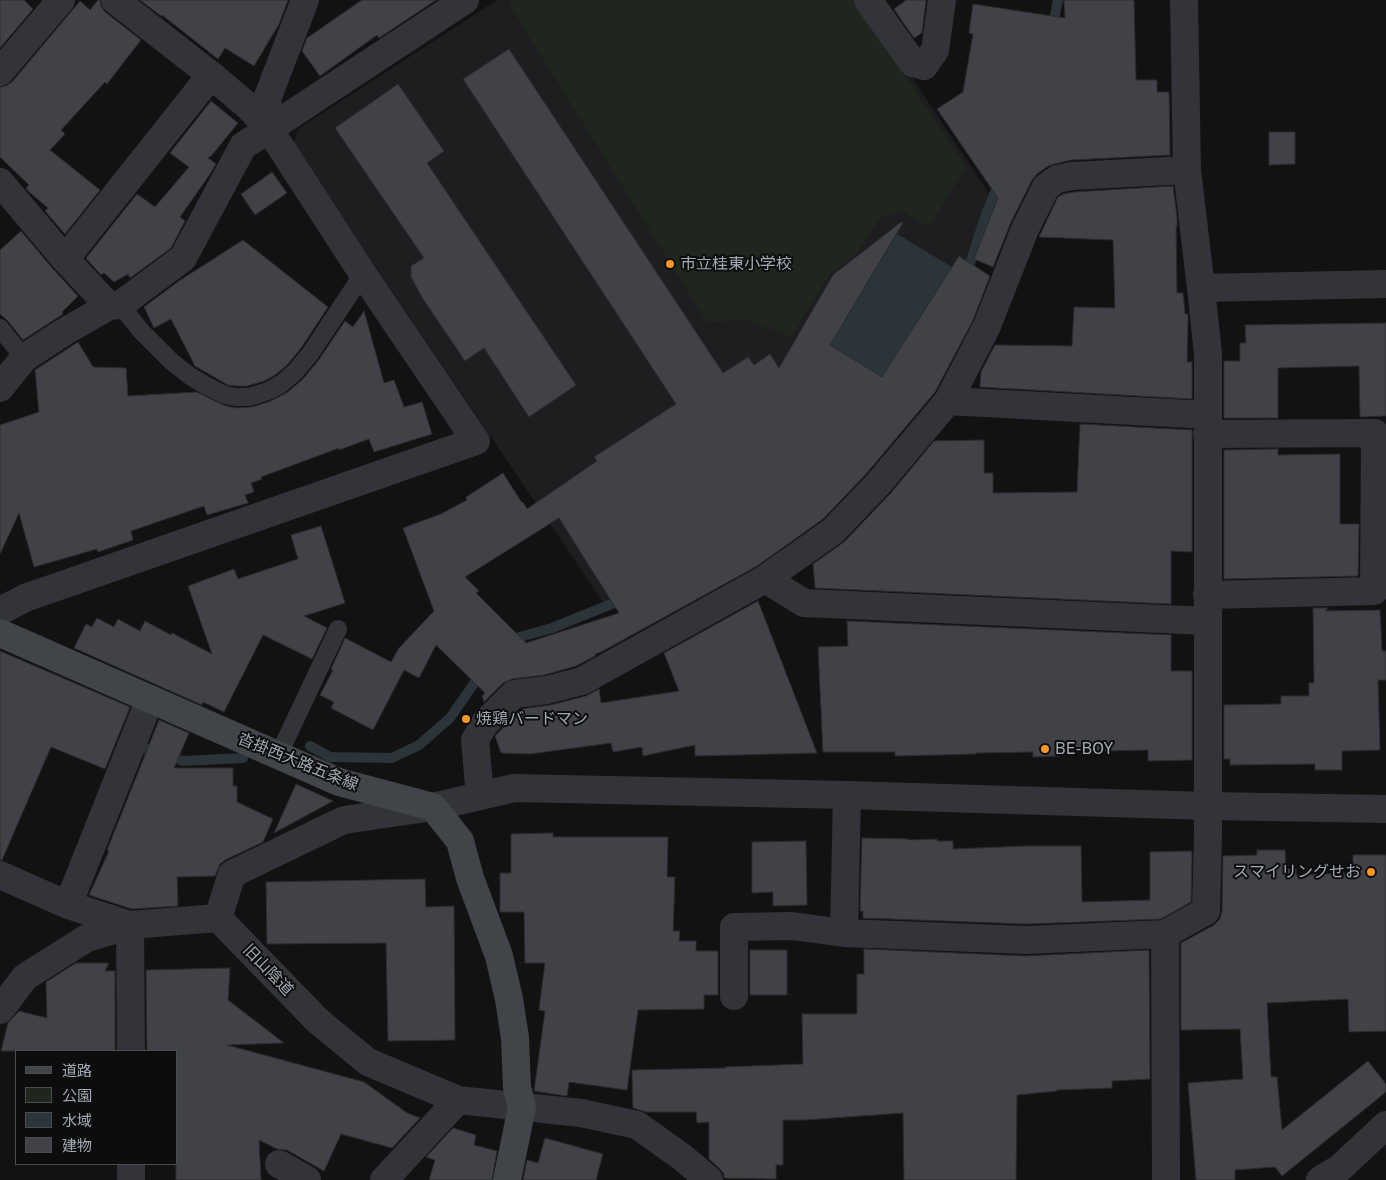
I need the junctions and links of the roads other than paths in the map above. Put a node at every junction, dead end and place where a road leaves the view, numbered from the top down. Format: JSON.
{"nodes":[{"id":1,"x":61,"y":0,"type":"edge"},
{"id":2,"x":115,"y":0,"type":"edge"},
{"id":3,"x":305,"y":0,"type":"edge"},
{"id":4,"x":465,"y":0,"type":"edge"},
{"id":5,"x":868,"y":0,"type":"edge"},
{"id":6,"x":942,"y":0,"type":"edge"},
{"id":7,"x":1184,"y":0,"type":"edge"},
{"id":8,"x":0,"y":72,"type":"edge"},
{"id":9,"x":211,"y":75,"type":"junction"},
{"id":10,"x":269,"y":129,"type":"junction"},
{"id":11,"x":1187,"y":170,"type":"junction"},
{"id":12,"x":0,"y":182,"type":"edge"},
{"id":13,"x":65,"y":259,"type":"junction"},
{"id":14,"x":363,"y":274,"type":"junction"},
{"id":15,"x":1386,"y":284,"type":"edge"},
{"id":16,"x":1201,"y":288,"type":"junction"},
{"id":17,"x":115,"y":306,"type":"junction"},
{"id":18,"x":0,"y":328,"type":"edge"},
{"id":19,"x":24,"y":358,"type":"junction"},
{"id":20,"x":0,"y":388,"type":"edge"},
{"id":21,"x":948,"y":401,"type":"junction"},
{"id":22,"x":1208,"y":424,"type":"junction"},
{"id":23,"x":1380,"y":433,"type":"edge"},
{"id":24,"x":765,"y":579,"type":"junction"},
{"id":25,"x":1207,"y":608,"type":"junction"},
{"id":26,"x":0,"y":611,"type":"edge"},
{"id":27,"x":338,"y":629,"type":"dead end"},
{"id":28,"x":0,"y":634,"type":"edge"},
{"id":29,"x":150,"y":699,"type":"junction"},
{"id":30,"x":278,"y":756,"type":"junction"},
{"id":31,"x":848,"y":795,"type":"junction"},
{"id":32,"x":480,"y":796,"type":"junction"},
{"id":33,"x":1208,"y":806,"type":"junction"},
{"id":34,"x":432,"y":807,"type":"junction"},
{"id":35,"x":1386,"y":809,"type":"edge"},
{"id":36,"x":0,"y":875,"type":"edge"},
{"id":37,"x":68,"y":905,"type":"junction"},
{"id":38,"x":218,"y":918,"type":"junction"},
{"id":39,"x":130,"y":925,"type":"junction"},
{"id":40,"x":844,"y":933,"type":"junction"},
{"id":41,"x":1165,"y":934,"type":"junction"},
{"id":42,"x":734,"y":996,"type":"dead end"},
{"id":43,"x":0,"y":1010,"type":"edge"},
{"id":44,"x":131,"y":1050,"type":"edge"},
{"id":45,"x":458,"y":1100,"type":"junction"},
{"id":46,"x":522,"y":1107,"type":"junction"},
{"id":47,"x":1386,"y":1125,"type":"edge"},
{"id":48,"x":279,"y":1164,"type":"dead end"},
{"id":49,"x":131,"y":1165,"type":"edge"},
{"id":50,"x":131,"y":1180,"type":"edge"},
{"id":51,"x":306,"y":1180,"type":"edge"},
{"id":52,"x":384,"y":1180,"type":"edge"},
{"id":53,"x":506,"y":1180,"type":"edge"},
{"id":54,"x":709,"y":1180,"type":"edge"},
{"id":55,"x":1166,"y":1180,"type":"edge"},
{"id":56,"x":1320,"y":1180,"type":"edge"}],
"edges":[{"from":1,"to":8,"type":"street"},
{"from":2,"to":9,"type":"street"},
{"from":3,"to":10,"type":"street"},
{"from":4,"to":10,"type":"street"},
{"from":5,"to":6,"type":"street"},
{"from":7,"to":11,"type":"street"},
{"from":9,"to":10,"type":"street"},
{"from":9,"to":13,"type":"street"},
{"from":10,"to":14,"type":"street"},
{"from":10,"to":17,"type":"street"},
{"from":11,"to":16,"type":"street"},
{"from":11,"to":21,"type":"street"},
{"from":12,"to":13,"type":"street"},
{"from":13,"to":17,"type":"street"},
{"from":14,"to":17,"type":"lane"},
{"from":14,"to":26,"type":"street"},
{"from":15,"to":16,"type":"street"},
{"from":16,"to":22,"type":"street"},
{"from":17,"to":19,"type":"street"},
{"from":18,"to":19,"type":"lane"},
{"from":19,"to":20,"type":"street"},
{"from":21,"to":22,"type":"street"},
{"from":21,"to":24,"type":"street"},
{"from":22,"to":23,"type":"street"},
{"from":22,"to":25,"type":"street"},
{"from":23,"to":25,"type":"street"},
{"from":24,"to":25,"type":"street"},
{"from":24,"to":32,"type":"street"},
{"from":25,"to":33,"type":"street"},
{"from":27,"to":30,"type":"lane"},
{"from":28,"to":29,"type":"main road","name":"沓掛西大路五条線"},
{"from":29,"to":30,"type":"main road","name":"沓掛西大路五条線"},
{"from":29,"to":37,"type":"street"},
{"from":30,"to":34,"type":"main road","name":"沓掛西大路五条線"},
{"from":31,"to":32,"type":"street"},
{"from":31,"to":33,"type":"street"},
{"from":31,"to":40,"type":"street"},
{"from":32,"to":34,"type":"street"},
{"from":33,"to":35,"type":"street"},
{"from":33,"to":41,"type":"street"},
{"from":34,"to":38,"type":"street"},
{"from":34,"to":46,"type":"main road"},
{"from":36,"to":37,"type":"street"},
{"from":37,"to":39,"type":"street"},
{"from":38,"to":39,"type":"street"},
{"from":38,"to":45,"type":"street","name":"旧山陰道"},
{"from":39,"to":43,"type":"street"},
{"from":39,"to":44,"type":"street"},
{"from":40,"to":41,"type":"street"},
{"from":40,"to":42,"type":"street"},
{"from":41,"to":55,"type":"street"},
{"from":45,"to":46,"type":"street","name":"旧山陰道"},
{"from":45,"to":52,"type":"street"},
{"from":46,"to":53,"type":"main road"},
{"from":46,"to":54,"type":"street","name":"旧山陰道"},
{"from":47,"to":56,"type":"street"},
{"from":48,"to":51,"type":"street"},
{"from":49,"to":50,"type":"street"}]}
